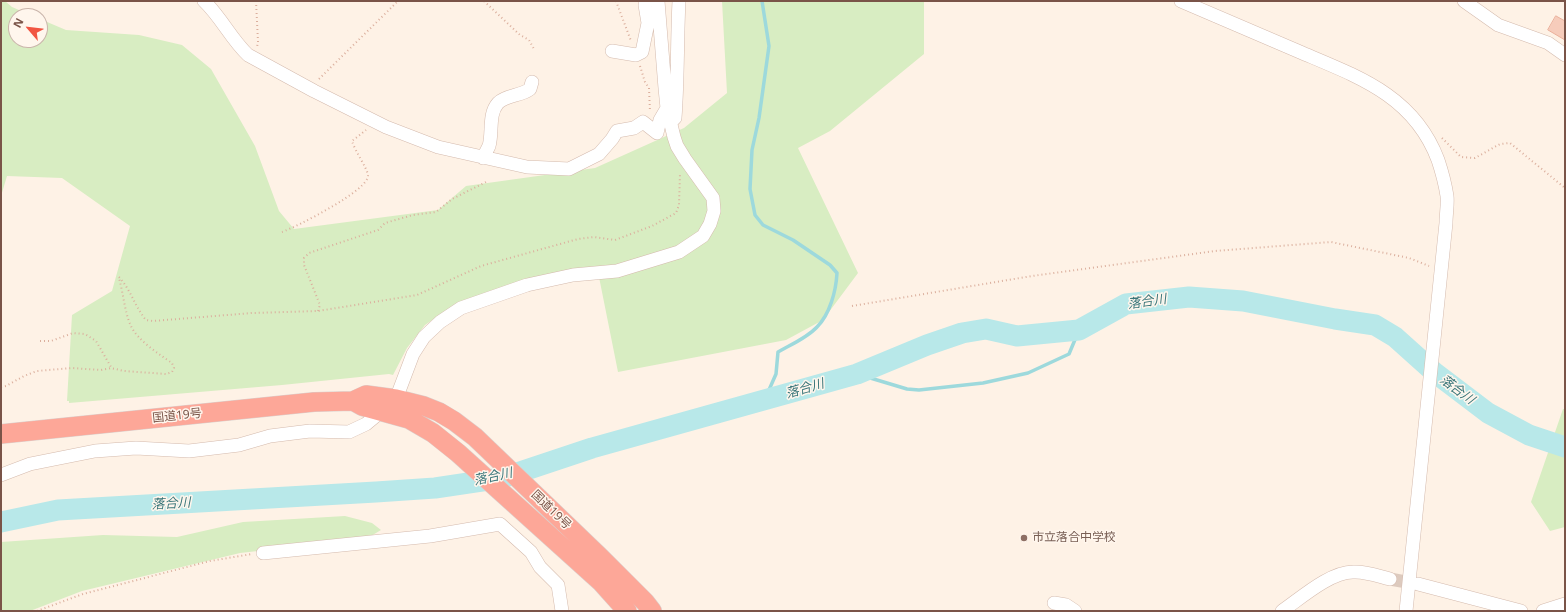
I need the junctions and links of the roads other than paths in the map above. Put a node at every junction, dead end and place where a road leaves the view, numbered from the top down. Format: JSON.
{"nodes":[{"id":1,"x":204,"y":1,"type":"edge"},
{"id":2,"x":648,"y":1,"type":"edge"},
{"id":3,"x":658,"y":1,"type":"edge"},
{"id":4,"x":680,"y":1,"type":"edge"},
{"id":5,"x":1181,"y":1,"type":"edge"},
{"id":6,"x":1464,"y":1,"type":"edge"},
{"id":7,"x":612,"y":51,"type":"dead end"},
{"id":8,"x":1565,"y":55,"type":"edge"},
{"id":9,"x":532,"y":82,"type":"dead end"},
{"id":10,"x":668,"y":108,"type":"junction"},
{"id":11,"x":670,"y":122,"type":"junction"},
{"id":12,"x":483,"y":158,"type":"junction"},
{"id":13,"x":396,"y":398,"type":"junction"},
{"id":14,"x":353,"y":400,"type":"junction"},
{"id":15,"x":380,"y":412,"type":"junction"},
{"id":16,"x":1,"y":434,"type":"edge"},
{"id":17,"x":1,"y":475,"type":"edge"},
{"id":18,"x":263,"y":553,"type":"road end"},
{"id":19,"x":1390,"y":579,"type":"tunnel mouth"},
{"id":20,"x":1418,"y":584,"type":"tunnel mouth"},
{"id":21,"x":1054,"y":603,"type":"dead end"},
{"id":22,"x":1565,"y":604,"type":"edge"},
{"id":23,"x":562,"y":611,"type":"edge"},
{"id":24,"x":627,"y":611,"type":"edge"},
{"id":25,"x":652,"y":611,"type":"edge"},
{"id":26,"x":1075,"y":611,"type":"edge"},
{"id":27,"x":1282,"y":611,"type":"edge"},
{"id":28,"x":1406,"y":611,"type":"edge"},
{"id":29,"x":1521,"y":611,"type":"edge"},
{"id":30,"x":1543,"y":611,"type":"edge"}],
"edges":[{"from":1,"to":12,"type":"street"},
{"from":2,"to":7,"type":"street"},
{"from":3,"to":10,"type":"street"},
{"from":4,"to":11,"type":"street"},
{"from":5,"to":28,"type":"street"},
{"from":6,"to":8,"type":"street"},
{"from":9,"to":12,"type":"street"},
{"from":10,"to":11,"type":"street"},
{"from":10,"to":12,"type":"street"},
{"from":11,"to":13,"type":"street"},
{"from":13,"to":14,"type":"highway","name":"国道19号"},
{"from":13,"to":15,"type":"street"},
{"from":13,"to":25,"type":"highway","name":"国道19号"},
{"from":14,"to":15,"type":"highway","name":"国道19号"},
{"from":14,"to":16,"type":"highway","name":"国道19号"},
{"from":15,"to":17,"type":"street"},
{"from":15,"to":24,"type":"highway","name":"国道19号"},
{"from":18,"to":23,"type":"street"},
{"from":19,"to":27,"type":"street"},
{"from":20,"to":29,"type":"street"},
{"from":21,"to":26,"type":"street"},
{"from":22,"to":30,"type":"street"}]}
